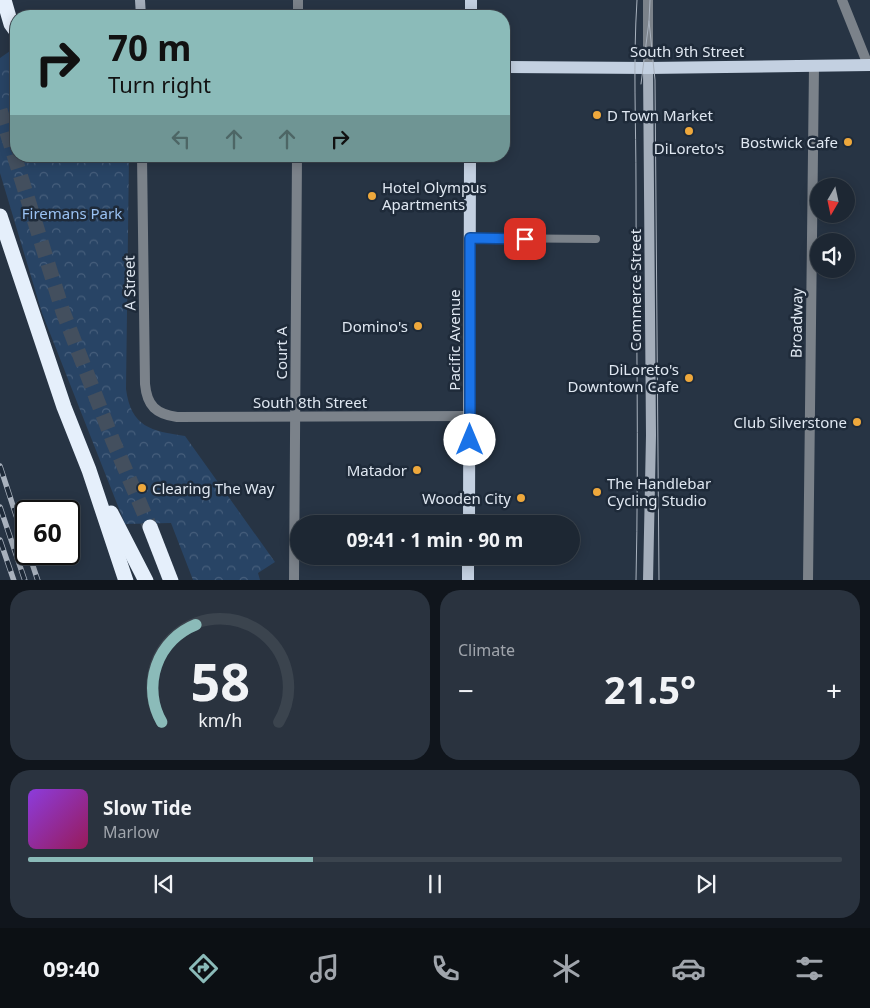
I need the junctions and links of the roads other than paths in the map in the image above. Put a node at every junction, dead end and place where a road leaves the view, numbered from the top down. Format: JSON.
{"nodes":[{"id":1,"x":4,"y":0,"type":"edge"},
{"id":2,"x":648,"y":0,"type":"edge"},
{"id":3,"x":842,"y":0,"type":"edge"},
{"id":4,"x":10,"y":19,"type":"edge"},
{"id":5,"x":814,"y":66,"type":"junction"},
{"id":6,"x":510,"y":67,"type":"edge"},
{"id":7,"x":869,"y":67,"type":"edge"},
{"id":8,"x":648,"y":68,"type":"junction"},
{"id":9,"x":142,"y":162,"type":"edge"},
{"id":10,"x":297,"y":162,"type":"edge"},
{"id":11,"x":470,"y":162,"type":"edge"},
{"id":12,"x":0,"y":216,"type":"edge"},
{"id":13,"x":470,"y":238,"type":"junction"},
{"id":14,"x":596,"y":239,"type":"dead end"},
{"id":15,"x":152,"y":407,"type":"joint"},
{"id":16,"x":470,"y":416,"type":"junction"},
{"id":17,"x":295,"y":417,"type":"junction"},
{"id":18,"x":89,"y":470,"type":"junction"},
{"id":19,"x":469,"y":515,"type":"edge"},
{"id":20,"x":150,"y":527,"type":"tunnel mouth"},
{"id":21,"x":468,"y":565,"type":"edge"},
{"id":22,"x":124,"y":576,"type":"edge"},
{"id":23,"x":169,"y":576,"type":"edge"},
{"id":24,"x":146,"y":580,"type":"edge"},
{"id":25,"x":294,"y":580,"type":"edge"},
{"id":26,"x":468,"y":580,"type":"edge"},
{"id":27,"x":648,"y":580,"type":"edge"},
{"id":28,"x":808,"y":580,"type":"edge"}],
"edges":[{"from":1,"to":4,"type":"highway"},
{"from":2,"to":8,"type":"street","name":"Commerce Street"},
{"from":3,"to":7,"type":"street"},
{"from":5,"to":7,"type":"main road","name":"South 9th Street"},
{"from":5,"to":8,"type":"main road","name":"South 9th Street"},
{"from":5,"to":28,"type":"street","name":"Broadway"},
{"from":6,"to":8,"type":"main road","name":"South 9th Street"},
{"from":8,"to":27,"type":"main road","name":"Commerce Street"},
{"from":9,"to":15,"type":"street","name":"A Street"},
{"from":10,"to":17,"type":"street","name":"Court A"},
{"from":11,"to":13,"type":"main road","name":"Pacific Avenue"},
{"from":12,"to":18,"type":"highway"},
{"from":13,"to":14,"type":"lane"},
{"from":13,"to":16,"type":"main road","name":"Pacific Avenue"},
{"from":15,"to":17,"type":"street","name":"South 8th Street"},
{"from":16,"to":17,"type":"street","name":"South 8th Street"},
{"from":16,"to":19,"type":"main road","name":"Pacific Avenue"},
{"from":17,"to":25,"type":"street","name":"Court A"},
{"from":18,"to":22,"type":"highway"},
{"from":18,"to":24,"type":"highway"},
{"from":20,"to":23,"type":"highway"},
{"from":21,"to":26,"type":"main road"}]}
